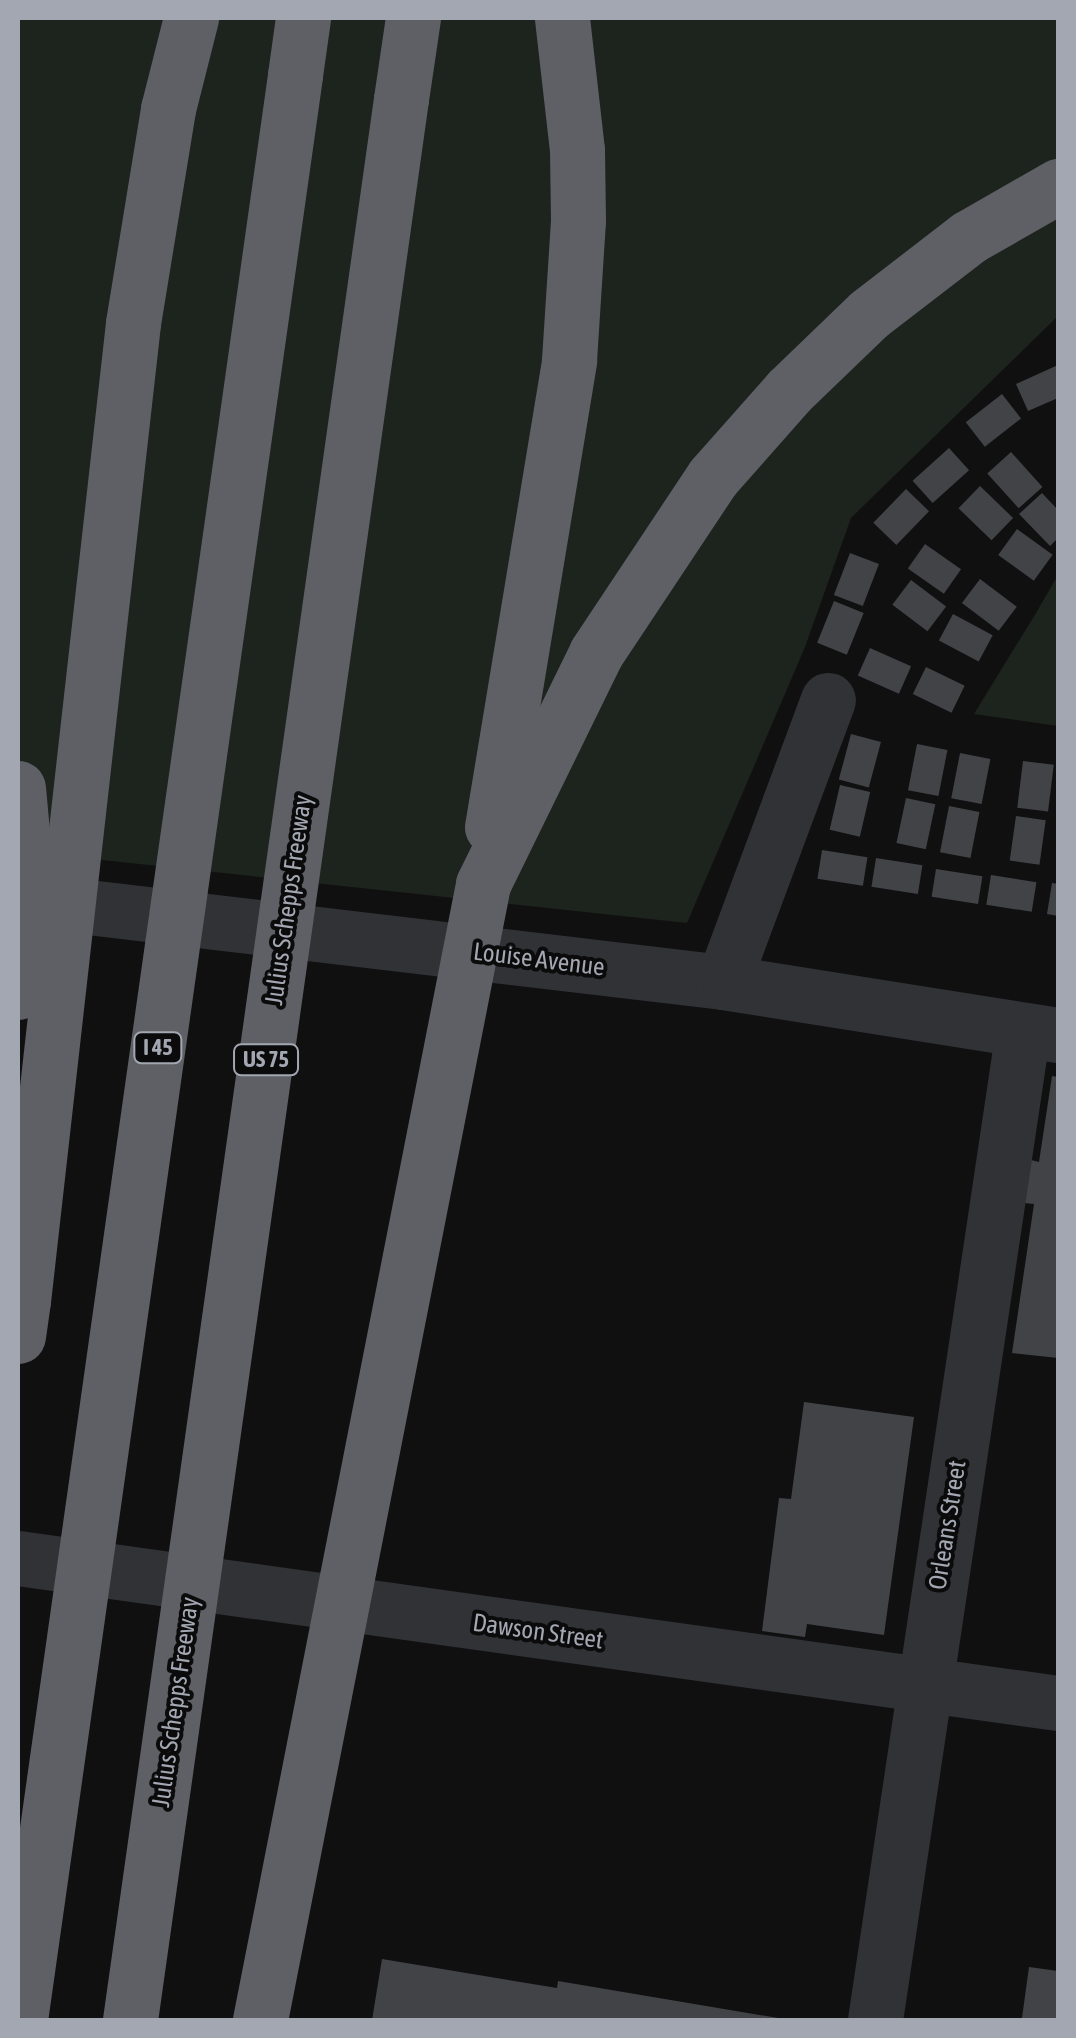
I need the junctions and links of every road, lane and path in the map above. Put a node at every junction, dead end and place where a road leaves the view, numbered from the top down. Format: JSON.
{"nodes":[{"id":1,"x":191,"y":18,"type":"edge"},
{"id":2,"x":303,"y":18,"type":"edge"},
{"id":3,"x":413,"y":18,"type":"edge"},
{"id":4,"x":562,"y":18,"type":"edge"},
{"id":5,"x":1058,"y":186,"type":"edge"},
{"id":6,"x":828,"y":700,"type":"dead end"},
{"id":7,"x":18,"y":788,"type":"edge"},
{"id":8,"x":484,"y":884,"type":"junction"},
{"id":9,"x":18,"y":899,"type":"edge"},
{"id":10,"x":723,"y":982,"type":"junction"},
{"id":11,"x":18,"y":992,"type":"edge"},
{"id":12,"x":1040,"y":1033,"type":"edge"},
{"id":13,"x":18,"y":1336,"type":"edge"},
{"id":14,"x":18,"y":1558,"type":"edge"},
{"id":15,"x":923,"y":1684,"type":"junction"},
{"id":16,"x":1058,"y":1702,"type":"edge"},
{"id":17,"x":20,"y":2020,"type":"edge"},
{"id":18,"x":130,"y":2020,"type":"edge"},
{"id":19,"x":260,"y":2020,"type":"edge"},
{"id":20,"x":875,"y":2020,"type":"edge"}],
"edges":[{"from":1,"to":13,"type":"highway","bridge":true},
{"from":2,"to":17,"type":"highway","number":"I 45","bridge":true},
{"from":3,"to":18,"type":"highway","name":"Julius Schepps Freeway","number":"US 75","bridge":true},
{"from":4,"to":8,"type":"highway"},
{"from":5,"to":8,"type":"highway"},
{"from":6,"to":10,"type":"street"},
{"from":7,"to":11,"type":"highway","bridge":true},
{"from":8,"to":19,"type":"highway","bridge":true},
{"from":9,"to":10,"type":"street","name":"Louise Avenue"},
{"from":10,"to":12,"type":"street","name":"Louise Avenue"},
{"from":12,"to":15,"type":"street","name":"Orleans Street"},
{"from":14,"to":15,"type":"street","name":"Dawson Street"},
{"from":15,"to":16,"type":"street","name":"Dawson Street"},
{"from":15,"to":20,"type":"street","name":"Orleans Street"}]}
